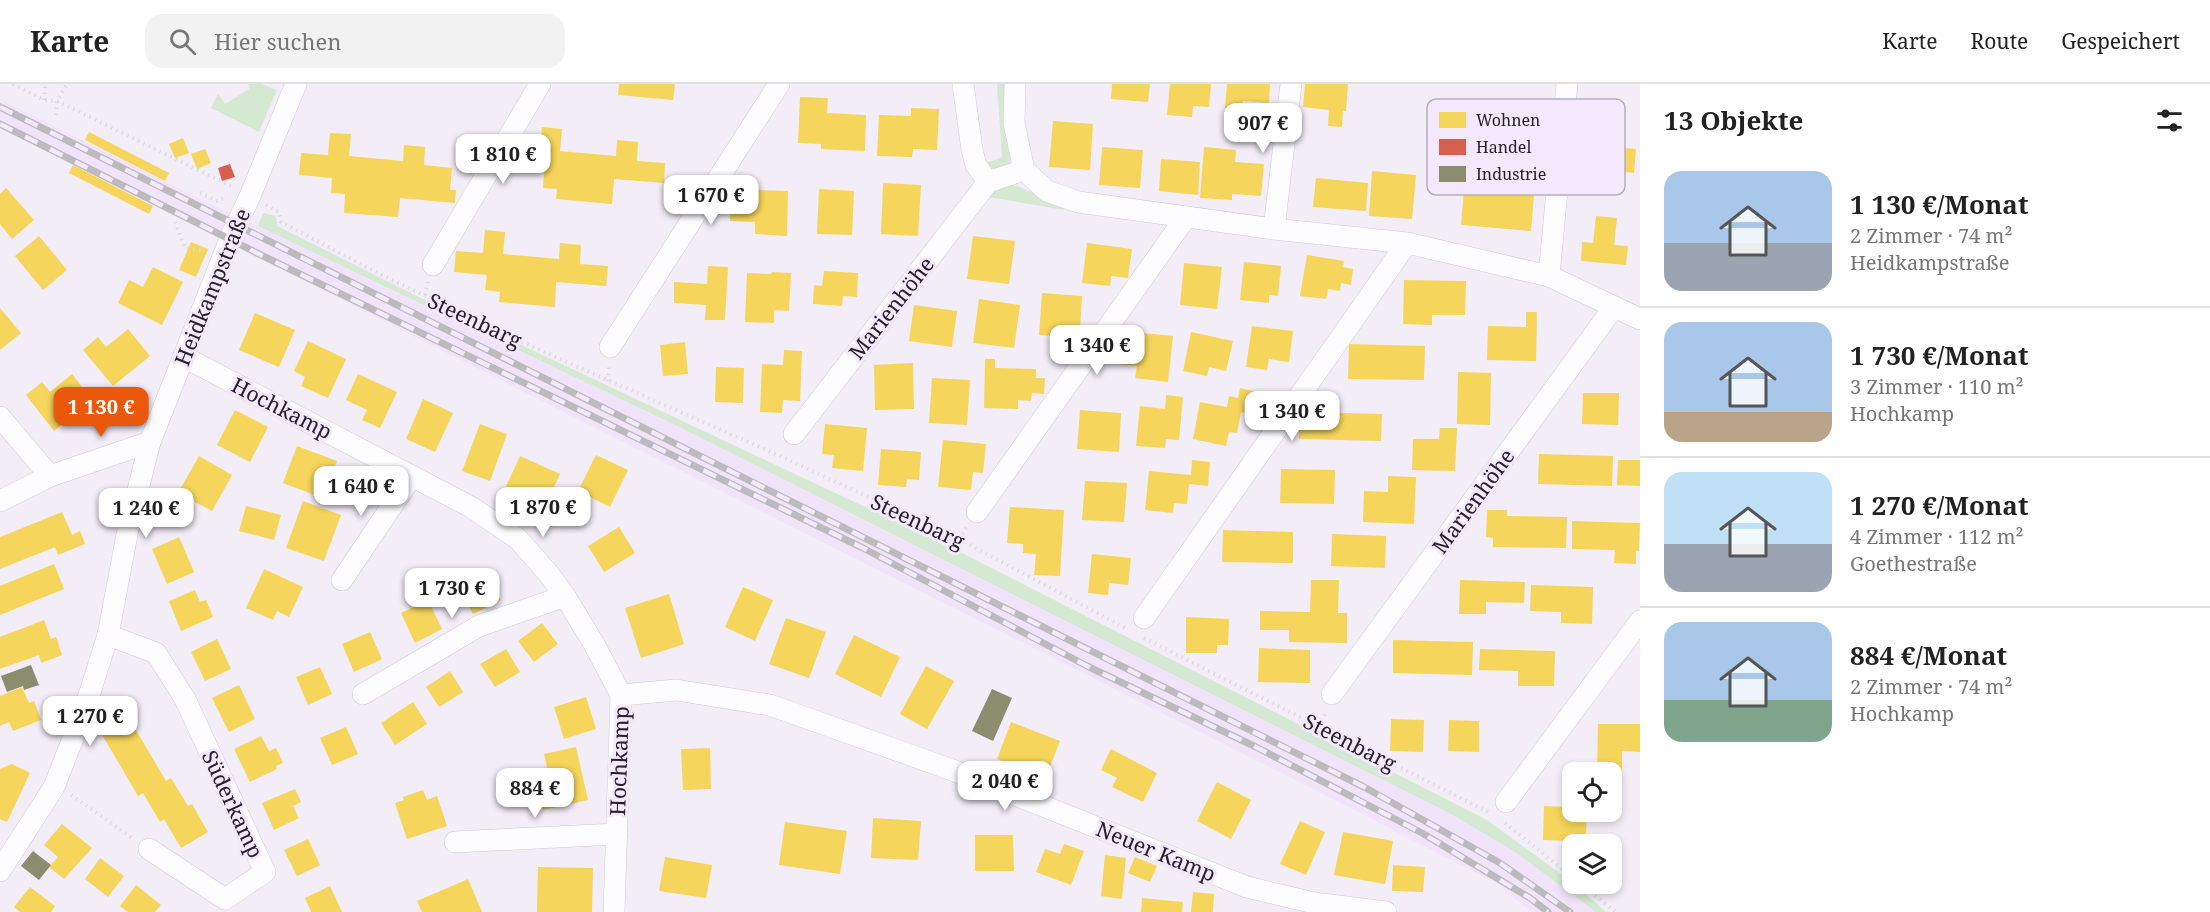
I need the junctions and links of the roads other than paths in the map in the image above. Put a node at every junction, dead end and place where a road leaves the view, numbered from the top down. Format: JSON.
{"nodes":[{"id":1,"x":296,"y":84,"type":"edge"},
{"id":2,"x":540,"y":84,"type":"edge"},
{"id":3,"x":779,"y":84,"type":"edge"},
{"id":4,"x":963,"y":84,"type":"edge"},
{"id":5,"x":1015,"y":84,"type":"edge"},
{"id":6,"x":1291,"y":84,"type":"edge"},
{"id":7,"x":1567,"y":84,"type":"edge"},
{"id":8,"x":1566,"y":99,"type":"edge"},
{"id":9,"x":1024,"y":170,"type":"junction"},
{"id":10,"x":988,"y":182,"type":"junction"},
{"id":11,"x":1557,"y":195,"type":"edge"},
{"id":12,"x":1186,"y":217,"type":"junction"},
{"id":13,"x":1274,"y":229,"type":"junction"},
{"id":14,"x":1407,"y":243,"type":"junction"},
{"id":15,"x":433,"y":265,"type":"dead end"},
{"id":16,"x":1549,"y":276,"type":"junction"},
{"id":17,"x":1614,"y":307,"type":"junction"},
{"id":18,"x":1640,"y":319,"type":"edge"},
{"id":19,"x":610,"y":347,"type":"dead end"},
{"id":20,"x":184,"y":357,"type":"junction"},
{"id":21,"x":0,"y":417,"type":"edge"},
{"id":22,"x":794,"y":434,"type":"dead end"},
{"id":23,"x":150,"y":442,"type":"junction"},
{"id":24,"x":50,"y":476,"type":"junction"},
{"id":25,"x":412,"y":476,"type":"junction"},
{"id":26,"x":0,"y":501,"type":"edge"},
{"id":27,"x":977,"y":512,"type":"dead end"},
{"id":28,"x":342,"y":580,"type":"dead end"},
{"id":29,"x":565,"y":596,"type":"junction"},
{"id":30,"x":1640,"y":621,"type":"edge"},
{"id":31,"x":1140,"y":629,"type":"road end"},
{"id":32,"x":108,"y":635,"type":"junction"},
{"id":33,"x":363,"y":694,"type":"dead end"},
{"id":34,"x":1332,"y":694,"type":"dead end"},
{"id":35,"x":621,"y":695,"type":"junction"},
{"id":36,"x":1506,"y":802,"type":"dead end"},
{"id":37,"x":617,"y":834,"type":"junction"},
{"id":38,"x":455,"y":842,"type":"dead end"},
{"id":39,"x":149,"y":849,"type":"road end"},
{"id":40,"x":0,"y":871,"type":"edge"},
{"id":41,"x":614,"y":912,"type":"edge"},
{"id":42,"x":1386,"y":912,"type":"edge"}],
"edges":[{"from":1,"to":20,"type":"street","name":"Heidkampstraße"},
{"from":2,"to":15,"type":"street"},
{"from":3,"to":19,"type":"street"},
{"from":4,"to":10,"type":"street"},
{"from":5,"to":9,"type":"street"},
{"from":6,"to":13,"type":"street"},
{"from":7,"to":8,"type":"street"},
{"from":9,"to":10,"type":"street"},
{"from":9,"to":12,"type":"street"},
{"from":10,"to":22,"type":"street","name":"Marienhöhe"},
{"from":11,"to":16,"type":"street"},
{"from":12,"to":13,"type":"street"},
{"from":12,"to":27,"type":"street"},
{"from":13,"to":14,"type":"street"},
{"from":14,"to":16,"type":"street"},
{"from":14,"to":31,"type":"street"},
{"from":16,"to":17,"type":"street"},
{"from":17,"to":18,"type":"street"},
{"from":17,"to":34,"type":"street","name":"Marienhöhe"},
{"from":20,"to":23,"type":"street","name":"Heidkampstraße"},
{"from":20,"to":25,"type":"street","name":"Hochkamp"},
{"from":21,"to":24,"type":"street"},
{"from":23,"to":24,"type":"street"},
{"from":23,"to":32,"type":"street","name":"Heidkampstraße"},
{"from":24,"to":26,"type":"street"},
{"from":25,"to":28,"type":"street"},
{"from":25,"to":29,"type":"street","name":"Hochkamp"},
{"from":29,"to":33,"type":"street"},
{"from":29,"to":35,"type":"street","name":"Hochkamp"},
{"from":30,"to":36,"type":"street"},
{"from":32,"to":39,"type":"street","name":"Süderkamp"},
{"from":32,"to":40,"type":"street","name":"Heidkampstraße"},
{"from":35,"to":37,"type":"street","name":"Hochkamp"},
{"from":35,"to":42,"type":"street","name":"Neuer Kamp"},
{"from":37,"to":38,"type":"street","name":"Hochkamp"},
{"from":37,"to":41,"type":"street","name":"Hochkamp"}]}
